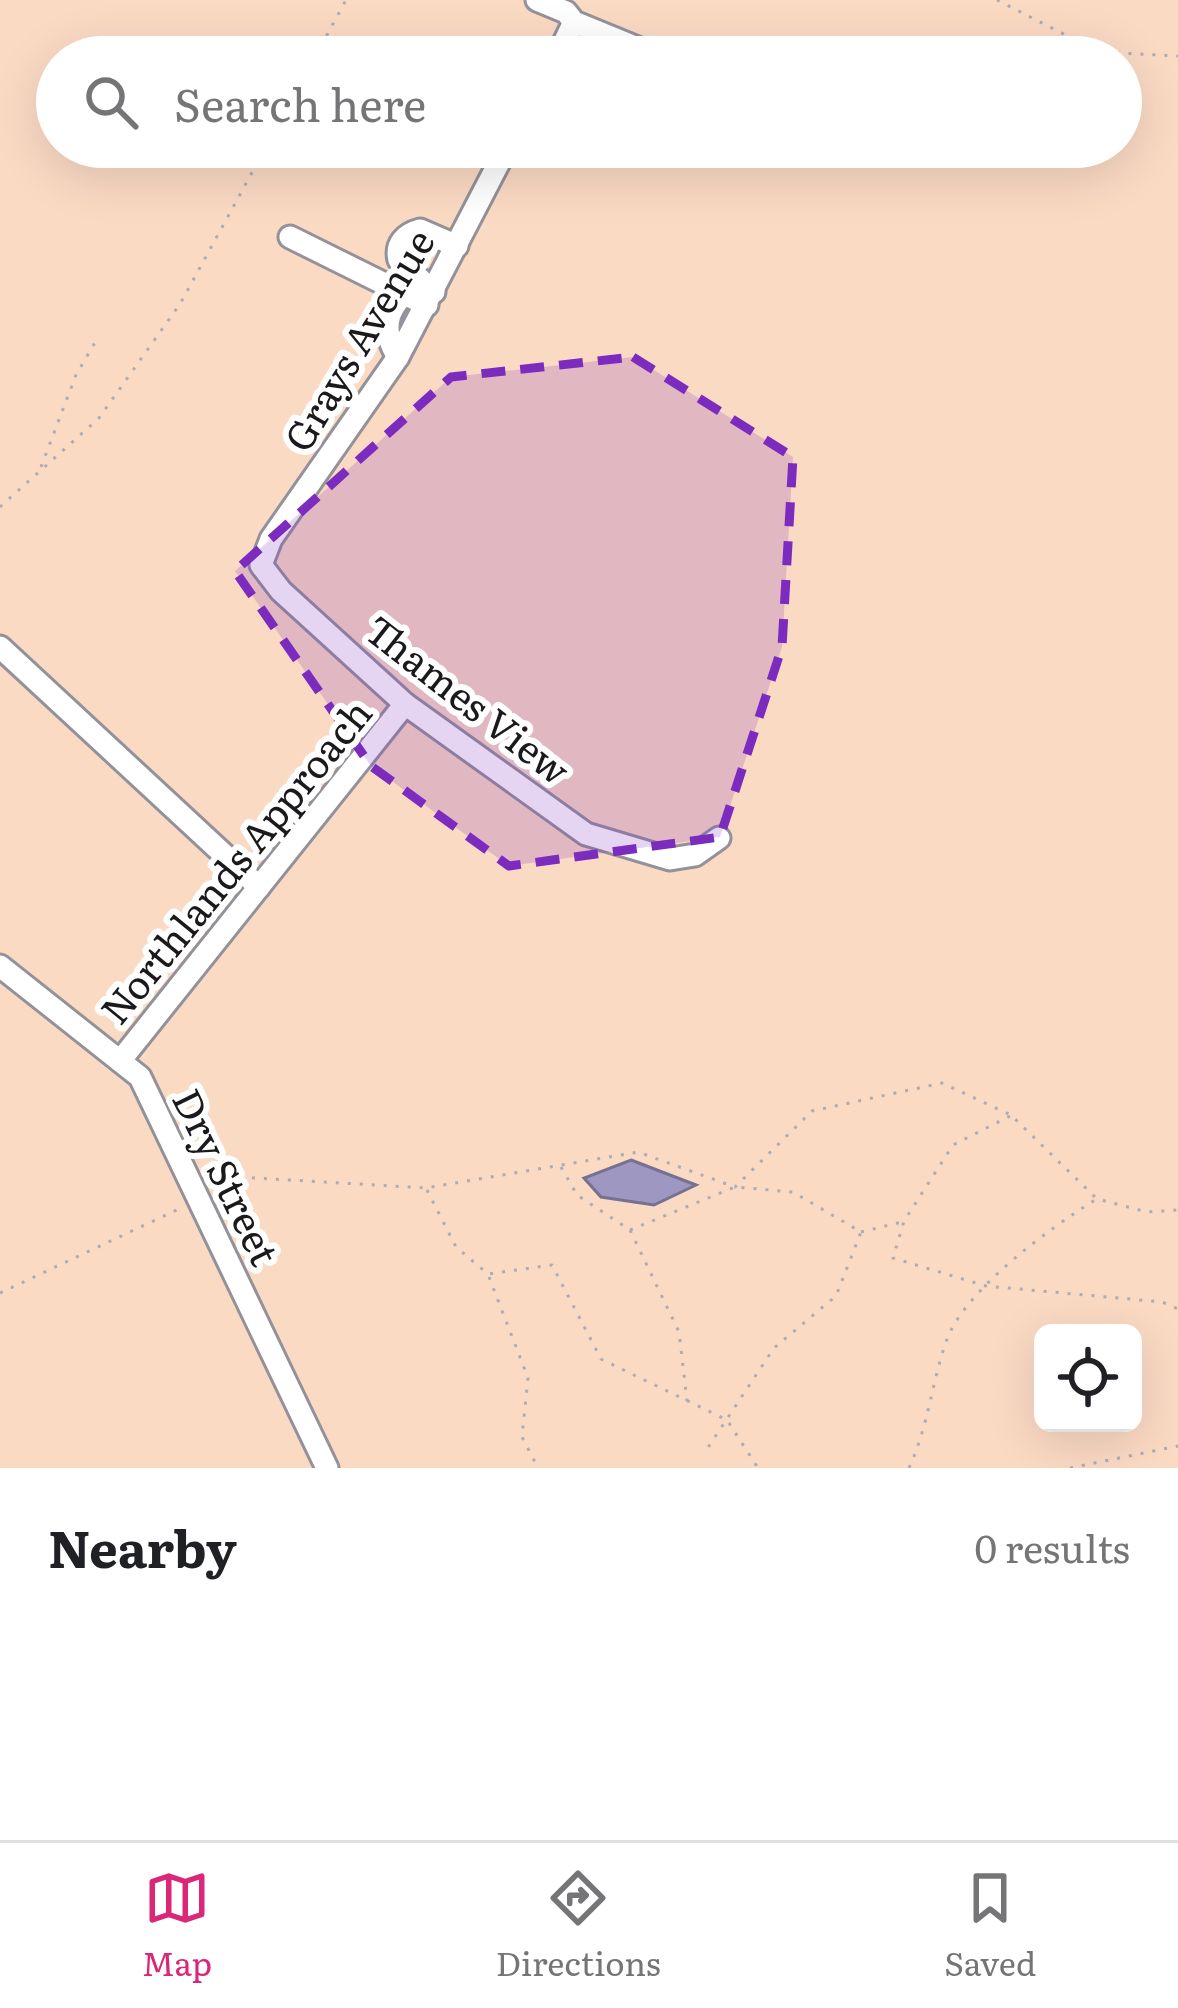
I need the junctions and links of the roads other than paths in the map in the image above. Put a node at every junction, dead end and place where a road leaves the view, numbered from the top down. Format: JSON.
{"nodes":[{"id":1,"x":537,"y":0,"type":"edge"},
{"id":2,"x":574,"y":22,"type":"junction"},
{"id":3,"x":567,"y":36,"type":"edge"},
{"id":4,"x":608,"y":36,"type":"edge"},
{"id":5,"x":497,"y":168,"type":"edge"},
{"id":6,"x":290,"y":237,"type":"dead end"},
{"id":7,"x":458,"y":246,"type":"junction"},
{"id":8,"x":406,"y":293,"type":"junction"},
{"id":9,"x":430,"y":298,"type":"junction"},
{"id":10,"x":398,"y":357,"type":"junction"},
{"id":11,"x":261,"y":565,"type":"joint"},
{"id":12,"x":0,"y":647,"type":"edge"},
{"id":13,"x":405,"y":704,"type":"junction"},
{"id":14,"x":719,"y":838,"type":"dead end"},
{"id":15,"x":259,"y":887,"type":"junction"},
{"id":16,"x":0,"y":966,"type":"edge"},
{"id":17,"x":120,"y":1061,"type":"junction"},
{"id":18,"x":327,"y":1468,"type":"edge"}],
"edges":[{"from":1,"to":2,"type":"street"},
{"from":2,"to":3,"type":"street"},
{"from":2,"to":4,"type":"street"},
{"from":5,"to":7,"type":"street","name":"Grays Avenue"},
{"from":6,"to":8,"type":"street"},
{"from":7,"to":9,"type":"street","name":"Grays Avenue"},
{"from":7,"to":9,"type":"street"},
{"from":8,"to":9,"type":"street"},
{"from":8,"to":10,"type":"street"},
{"from":9,"to":10,"type":"street","name":"Grays Avenue"},
{"from":10,"to":11,"type":"street","name":"Grays Avenue"},
{"from":11,"to":13,"type":"street","name":"Thames View"},
{"from":12,"to":15,"type":"street"},
{"from":13,"to":14,"type":"street","name":"Thames View"},
{"from":13,"to":15,"type":"street","name":"Northlands Approach"},
{"from":15,"to":17,"type":"street","name":"Northlands Approach"},
{"from":16,"to":17,"type":"street","name":"Dry Street"},
{"from":17,"to":18,"type":"street","name":"Dry Street"}]}
